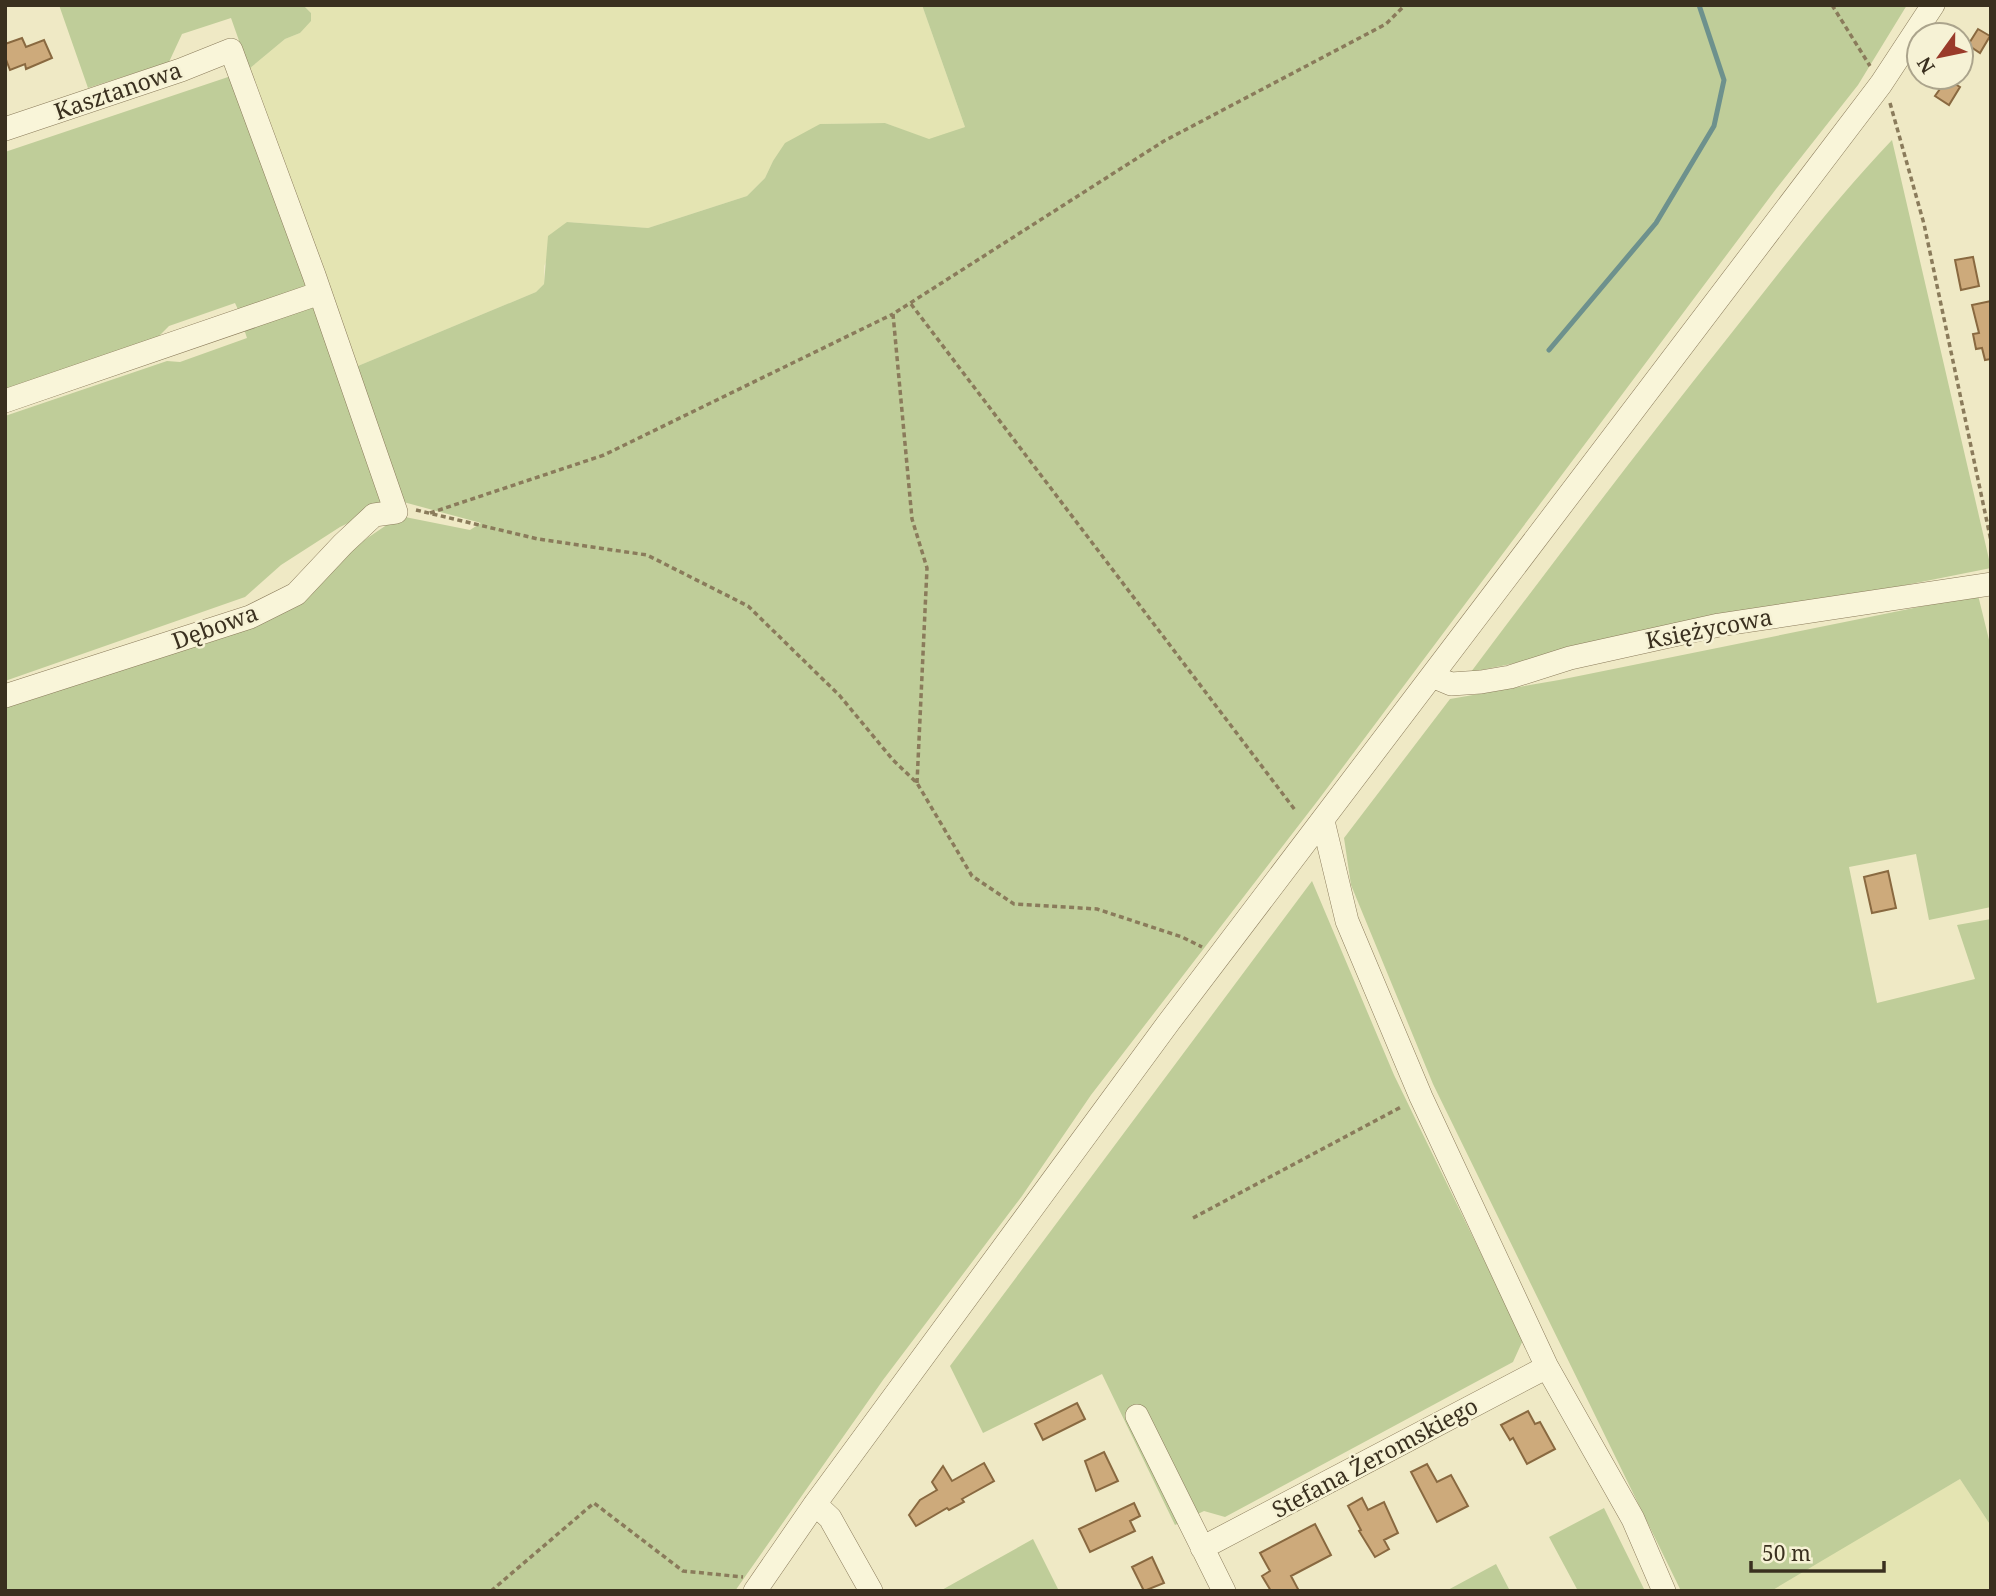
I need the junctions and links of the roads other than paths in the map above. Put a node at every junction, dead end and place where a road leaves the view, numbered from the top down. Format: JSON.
{"nodes":[{"id":1,"x":1933,"y":5,"type":"edge"},
{"id":2,"x":5,"y":129,"type":"edge"},
{"id":3,"x":320,"y":293,"type":"junction"},
{"id":4,"x":5,"y":401,"type":"edge"},
{"id":5,"x":1991,"y":584,"type":"edge"},
{"id":6,"x":1432,"y":676,"type":"junction"},
{"id":7,"x":5,"y":696,"type":"edge"},
{"id":8,"x":1323,"y":821,"type":"junction"},
{"id":9,"x":1547,"y":1367,"type":"junction"},
{"id":10,"x":1138,"y":1416,"type":"dead end"},
{"id":11,"x":815,"y":1504,"type":"junction"},
{"id":12,"x":1202,"y":1548,"type":"junction"},
{"id":13,"x":759,"y":1585,"type":"edge"},
{"id":14,"x":871,"y":1591,"type":"edge"},
{"id":15,"x":1224,"y":1591,"type":"edge"},
{"id":16,"x":1664,"y":1591,"type":"edge"}],
"edges":[{"from":1,"to":6,"type":"street"},
{"from":2,"to":3,"type":"street","name":"Kasztanowa"},
{"from":3,"to":4,"type":"street"},
{"from":3,"to":7,"type":"street","name":"Dębowa"},
{"from":5,"to":6,"type":"street","name":"Księżycowa"},
{"from":6,"to":8,"type":"street"},
{"from":8,"to":9,"type":"street"},
{"from":8,"to":11,"type":"street"},
{"from":9,"to":12,"type":"street","name":"Stefana Żeromskiego"},
{"from":9,"to":16,"type":"street"},
{"from":10,"to":12,"type":"street"},
{"from":11,"to":13,"type":"street"},
{"from":11,"to":14,"type":"street"},
{"from":12,"to":15,"type":"street"}]}
